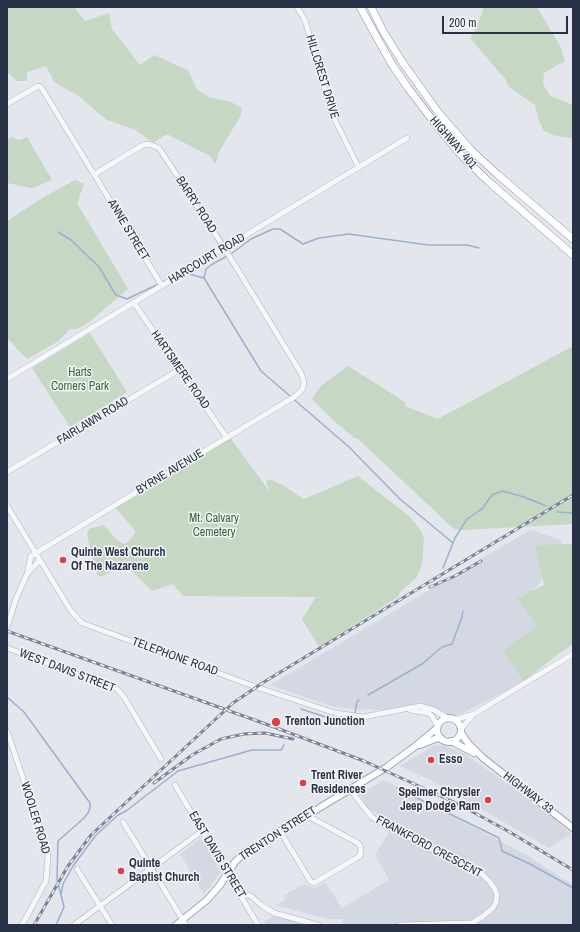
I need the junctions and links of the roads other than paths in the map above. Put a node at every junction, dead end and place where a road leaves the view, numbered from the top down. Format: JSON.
{"nodes":[{"id":1,"x":297,"y":7,"type":"edge"},
{"id":2,"x":360,"y":7,"type":"edge"},
{"id":3,"x":371,"y":7,"type":"edge"},
{"id":4,"x":7,"y":104,"type":"edge"},
{"id":5,"x":407,"y":138,"type":"dead end"},
{"id":6,"x":358,"y":168,"type":"junction"},
{"id":7,"x":95,"y":174,"type":"junction"},
{"id":8,"x":573,"y":239,"type":"edge"},
{"id":9,"x":225,"y":249,"type":"junction"},
{"id":10,"x":573,"y":255,"type":"edge"},
{"id":11,"x":162,"y":286,"type":"junction"},
{"id":12,"x":134,"y":303,"type":"junction"},
{"id":13,"x":179,"y":370,"type":"junction"},
{"id":14,"x":7,"y":380,"type":"edge"},
{"id":15,"x":303,"y":388,"type":"joint"},
{"id":16,"x":227,"y":438,"type":"junction"},
{"id":17,"x":7,"y":472,"type":"edge"},
{"id":18,"x":7,"y":506,"type":"edge"},
{"id":19,"x":35,"y":553,"type":"junction"},
{"id":20,"x":40,"y":561,"type":"junction"},
{"id":21,"x":26,"y":574,"type":"junction"},
{"id":22,"x":7,"y":627,"type":"edge"},
{"id":23,"x":7,"y":648,"type":"edge"},
{"id":24,"x":573,"y":654,"type":"edge"},
{"id":25,"x":403,"y":709,"type":"junction"},
{"id":26,"x":474,"y":714,"type":"junction"},
{"id":27,"x":451,"y":719,"type":"junction"},
{"id":28,"x":437,"y":726,"type":"junction"},
{"id":29,"x":7,"y":731,"type":"edge"},
{"id":30,"x":461,"y":731,"type":"junction"},
{"id":31,"x":441,"y":738,"type":"junction"},
{"id":32,"x":451,"y":741,"type":"junction"},
{"id":33,"x":413,"y":748,"type":"junction"},
{"id":34,"x":483,"y":758,"type":"junction"},
{"id":35,"x":161,"y":759,"type":"dead end"},
{"id":36,"x":175,"y":785,"type":"dead end"},
{"id":37,"x":350,"y":789,"type":"junction"},
{"id":38,"x":306,"y":815,"type":"junction"},
{"id":39,"x":123,"y":822,"type":"dead end"},
{"id":40,"x":573,"y":828,"type":"edge"},
{"id":41,"x":202,"y":831,"type":"junction"},
{"id":42,"x":280,"y":831,"type":"junction"},
{"id":43,"x":151,"y":868,"type":"junction"},
{"id":44,"x":77,"y":869,"type":"dead end"},
{"id":45,"x":227,"y":873,"type":"junction"},
{"id":46,"x":241,"y":896,"type":"junction"},
{"id":47,"x":100,"y":906,"type":"junction"},
{"id":48,"x":185,"y":922,"type":"edge"},
{"id":49,"x":22,"y":925,"type":"edge"},
{"id":50,"x":74,"y":925,"type":"edge"},
{"id":51,"x":112,"y":925,"type":"edge"},
{"id":52,"x":176,"y":925,"type":"edge"},
{"id":53,"x":258,"y":925,"type":"edge"},
{"id":54,"x":318,"y":925,"type":"edge"},
{"id":55,"x":400,"y":925,"type":"edge"}],
"edges":[{"from":1,"to":6,"type":"street","name":"HILLCREST DRIVE"},
{"from":2,"to":10,"type":"highway","name":"HIGHWAY 401"},
{"from":3,"to":8,"type":"highway","name":"HIGHWAY 401"},
{"from":4,"to":7,"type":"street","name":"ANNE STREET"},
{"from":5,"to":6,"type":"street","name":"HARCOURT ROAD"},
{"from":6,"to":9,"type":"street","name":"HARCOURT ROAD"},
{"from":7,"to":9,"type":"street","name":"BARRY ROAD"},
{"from":7,"to":11,"type":"street","name":"ANNE STREET"},
{"from":9,"to":11,"type":"street","name":"HARCOURT ROAD"},
{"from":9,"to":15,"type":"street","name":"BARRY ROAD"},
{"from":11,"to":12,"type":"street","name":"HARCOURT ROAD"},
{"from":12,"to":13,"type":"street","name":"HARTSMERE ROAD"},
{"from":12,"to":14,"type":"street","name":"HARCOURT ROAD"},
{"from":13,"to":16,"type":"street","name":"HARTSMERE ROAD"},
{"from":13,"to":17,"type":"street","name":"FAIRLAWN ROAD"},
{"from":15,"to":16,"type":"street","name":"BYRNE AVENUE"},
{"from":16,"to":19,"type":"street","name":"BYRNE AVENUE"},
{"from":18,"to":19,"type":"street","name":"TELEPHONE ROAD"},
{"from":19,"to":20,"type":"street","name":"TELEPHONE ROAD"},
{"from":19,"to":21,"type":"street"},
{"from":20,"to":21,"type":"street"},
{"from":20,"to":25,"type":"street","name":"TELEPHONE ROAD"},
{"from":21,"to":22,"type":"street"},
{"from":23,"to":35,"type":"street","name":"WEST DAVIS STREET"},
{"from":24,"to":26,"type":"street"},
{"from":25,"to":27,"type":"street","name":"TELEPHONE ROAD"},
{"from":25,"to":28,"type":"street","name":"TELEPHONE ROAD"},
{"from":26,"to":27,"type":"street"},
{"from":26,"to":30,"type":"street"},
{"from":27,"to":28,"type":"main road"},
{"from":27,"to":30,"type":"main road"},
{"from":28,"to":31,"type":"main road"},
{"from":28,"to":33,"type":"main road","name":"TRENTON STREET"},
{"from":29,"to":49,"type":"street","name":"WOOLER ROAD"},
{"from":30,"to":32,"type":"main road"},
{"from":30,"to":34,"type":"main road","name":"HIGHWAY 33"},
{"from":31,"to":32,"type":"main road"},
{"from":31,"to":33,"type":"main road","name":"TRENTON STREET"},
{"from":32,"to":34,"type":"main road","name":"HIGHWAY 33"},
{"from":33,"to":37,"type":"main road","name":"TRENTON STREET"},
{"from":34,"to":40,"type":"main road","name":"HIGHWAY 33"},
{"from":36,"to":41,"type":"street","name":"EAST DAVIS STREET"},
{"from":37,"to":38,"type":"main road","name":"TRENTON STREET"},
{"from":37,"to":55,"type":"street","name":"FRANKFORD CRESCENT"},
{"from":38,"to":42,"type":"main road","name":"TRENTON STREET"},
{"from":38,"to":42,"type":"street"},
{"from":39,"to":43,"type":"street"},
{"from":41,"to":43,"type":"street"},
{"from":41,"to":45,"type":"street","name":"EAST DAVIS STREET"},
{"from":42,"to":45,"type":"main road","name":"TRENTON STREET"},
{"from":43,"to":47,"type":"street"},
{"from":43,"to":48,"type":"street"},
{"from":44,"to":47,"type":"street"},
{"from":45,"to":46,"type":"street","name":"EAST DAVIS STREET"},
{"from":45,"to":48,"type":"main road","name":"TRENTON STREET"},
{"from":46,"to":53,"type":"street","name":"EAST DAVIS STREET"},
{"from":46,"to":54,"type":"street"},
{"from":47,"to":50,"type":"street"},
{"from":47,"to":51,"type":"street"},
{"from":48,"to":52,"type":"main road","name":"TRENTON STREET"}]}
